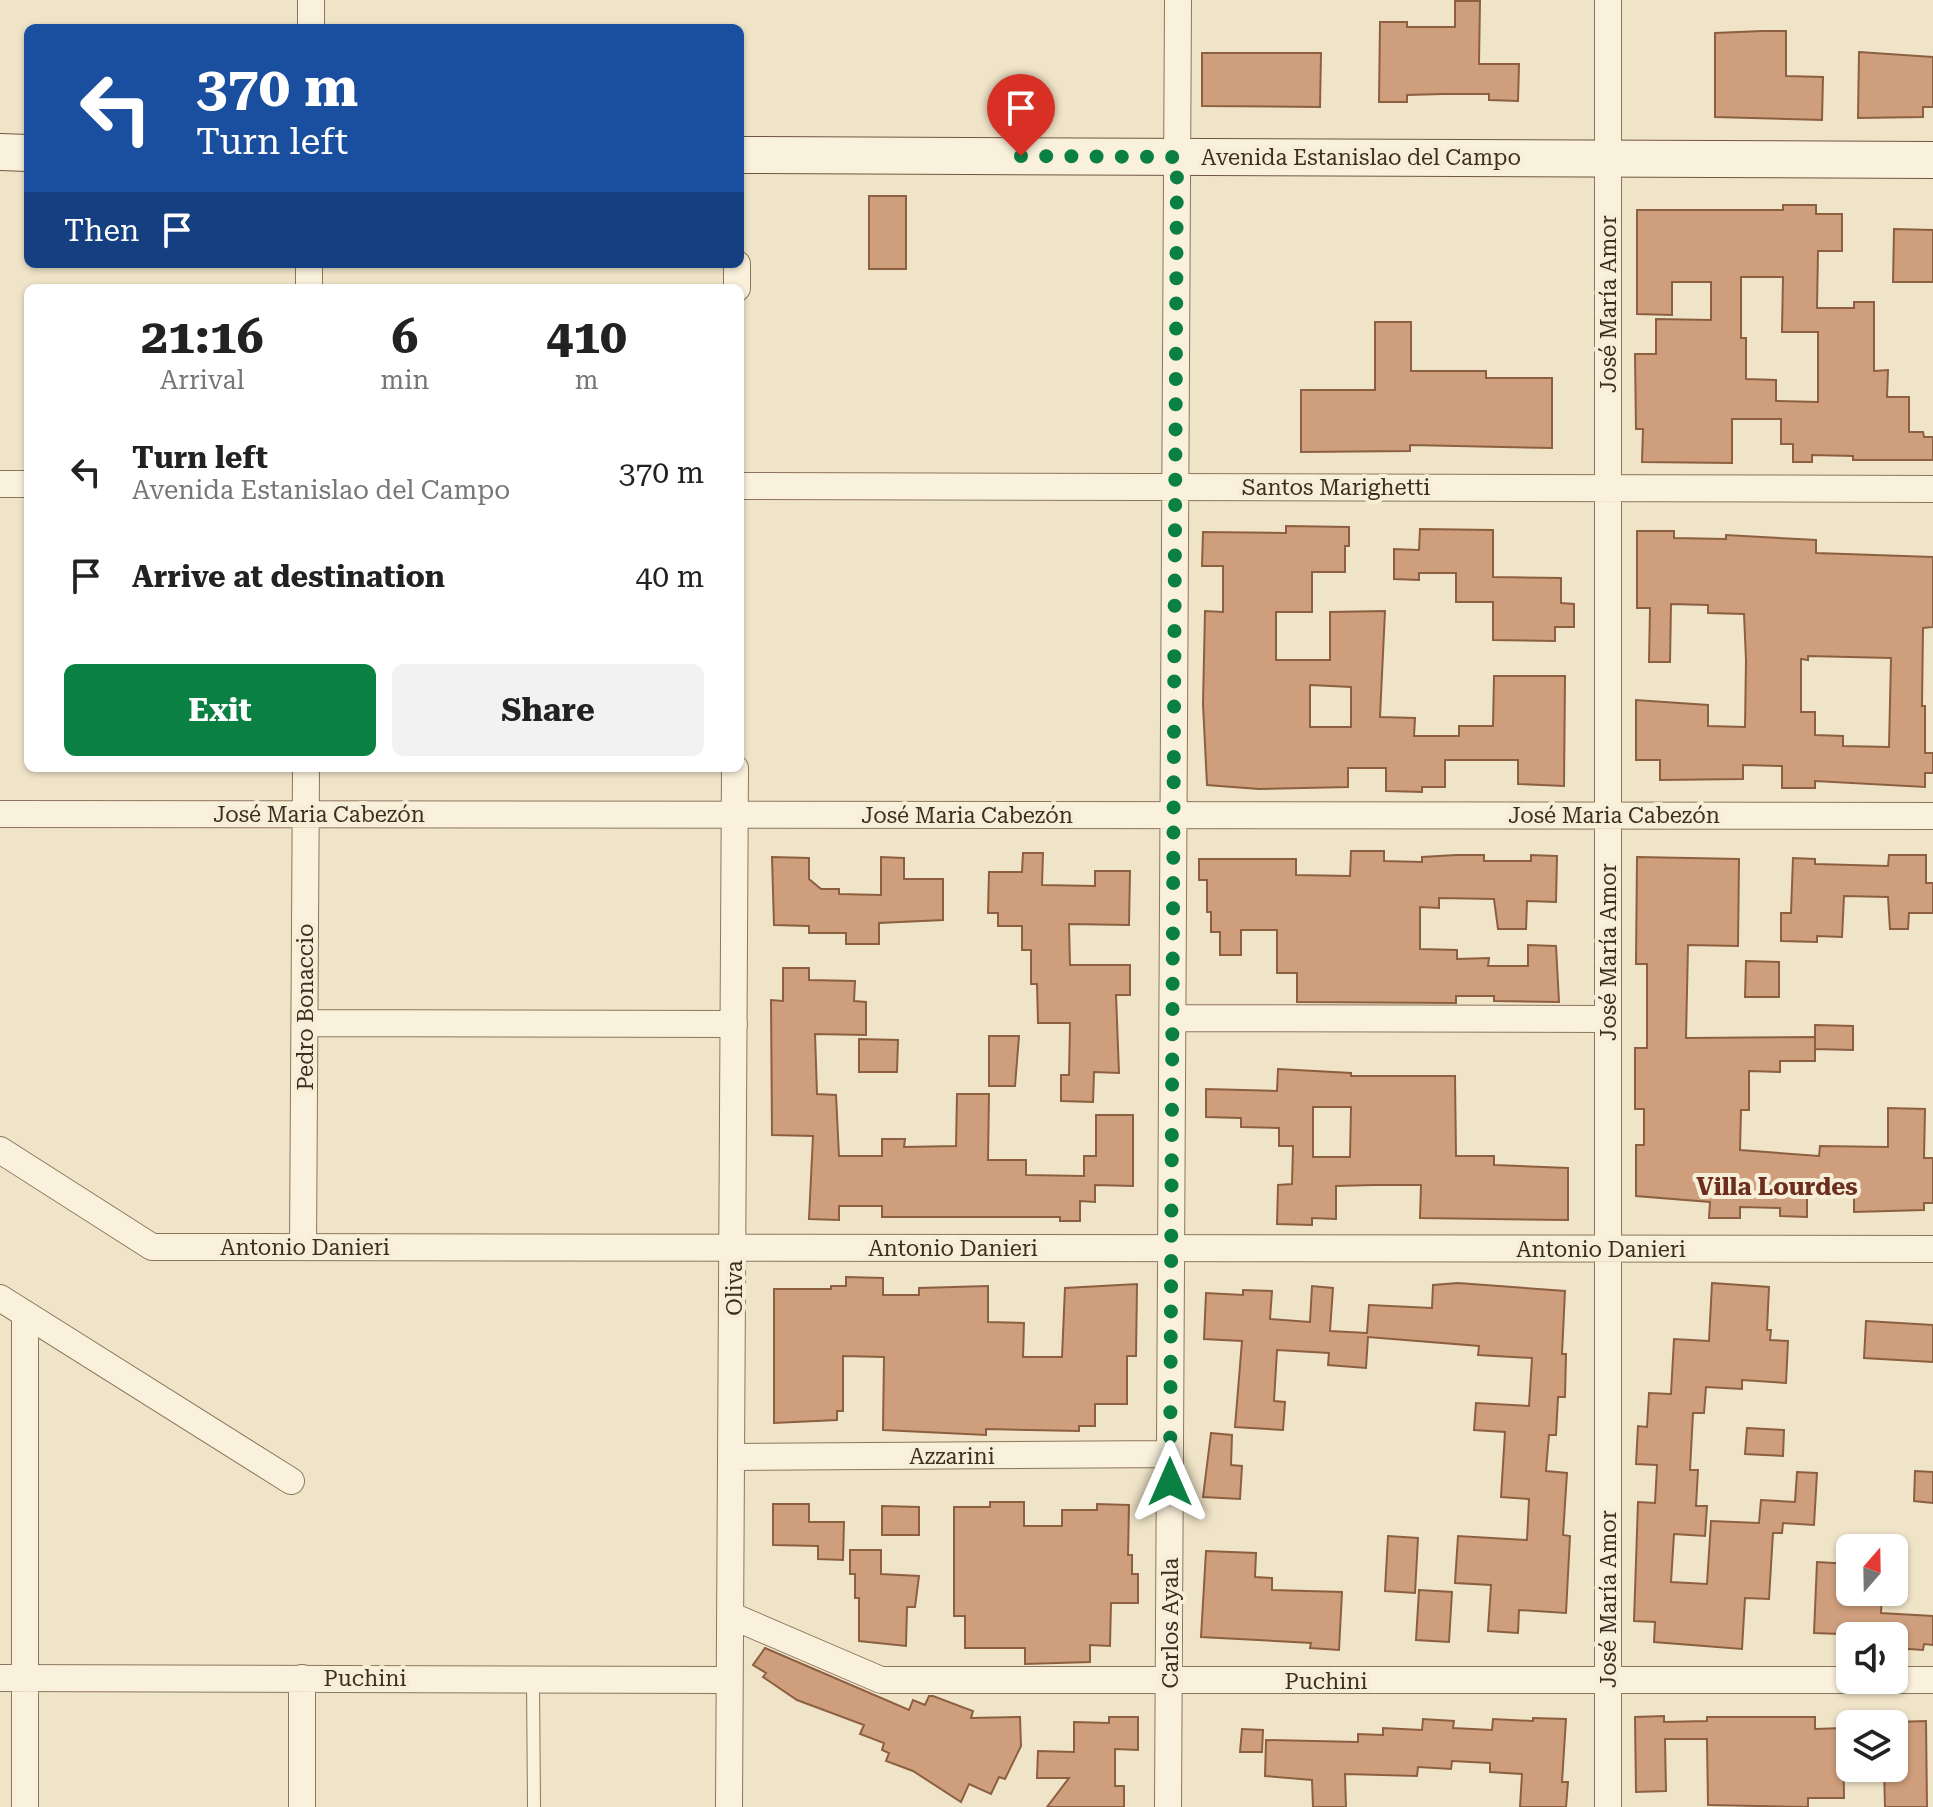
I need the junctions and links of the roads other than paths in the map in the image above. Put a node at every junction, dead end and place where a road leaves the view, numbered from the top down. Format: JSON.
{"nodes":[{"id":1,"x":311,"y":0,"type":"edge"},
{"id":2,"x":1178,"y":0,"type":"edge"},
{"id":3,"x":1608,"y":0,"type":"edge"},
{"id":4,"x":311,"y":24,"type":"edge"},
{"id":5,"x":0,"y":152,"type":"edge"},
{"id":6,"x":24,"y":153,"type":"edge"},
{"id":7,"x":744,"y":155,"type":"edge"},
{"id":8,"x":1177,"y":157,"type":"junction"},
{"id":9,"x":1608,"y":158,"type":"junction"},
{"id":10,"x":1933,"y":160,"type":"edge"},
{"id":11,"x":0,"y":484,"type":"edge"},
{"id":12,"x":24,"y":484,"type":"edge"},
{"id":13,"x":744,"y":486,"type":"edge"},
{"id":14,"x":1175,"y":487,"type":"junction"},
{"id":15,"x":1608,"y":488,"type":"junction"},
{"id":16,"x":1933,"y":489,"type":"edge"},
{"id":17,"x":306,"y":772,"type":"edge"},
{"id":18,"x":735,"y":772,"type":"edge"},
{"id":19,"x":0,"y":814,"type":"edge"},
{"id":20,"x":306,"y":814,"type":"junction"},
{"id":21,"x":735,"y":814,"type":"junction"},
{"id":22,"x":1173,"y":815,"type":"junction"},
{"id":23,"x":1608,"y":815,"type":"junction"},
{"id":24,"x":1933,"y":816,"type":"edge"},
{"id":25,"x":1173,"y":1018,"type":"junction"},
{"id":26,"x":1608,"y":1019,"type":"junction"},
{"id":27,"x":305,"y":1023,"type":"junction"},
{"id":28,"x":734,"y":1024,"type":"junction"},
{"id":29,"x":0,"y":1150,"type":"edge"},
{"id":30,"x":303,"y":1247,"type":"junction"},
{"id":31,"x":734,"y":1247,"type":"junction"},
{"id":32,"x":1171,"y":1248,"type":"junction"},
{"id":33,"x":1608,"y":1249,"type":"junction"},
{"id":34,"x":1933,"y":1249,"type":"edge"},
{"id":35,"x":0,"y":1298,"type":"edge"},
{"id":36,"x":25,"y":1314,"type":"junction"},
{"id":37,"x":1170,"y":1454,"type":"junction"},
{"id":38,"x":733,"y":1457,"type":"junction"},
{"id":39,"x":291,"y":1481,"type":"dead end"},
{"id":40,"x":732,"y":1616,"type":"junction"},
{"id":41,"x":0,"y":1678,"type":"edge"},
{"id":42,"x":27,"y":1678,"type":"junction"},
{"id":43,"x":302,"y":1678,"type":"junction"},
{"id":44,"x":533,"y":1679,"type":"junction"},
{"id":45,"x":729,"y":1680,"type":"junction"},
{"id":46,"x":1169,"y":1680,"type":"junction"},
{"id":47,"x":1933,"y":1680,"type":"edge"},
{"id":48,"x":1608,"y":1681,"type":"junction"},
{"id":49,"x":25,"y":1807,"type":"edge"},
{"id":50,"x":302,"y":1807,"type":"edge"},
{"id":51,"x":534,"y":1807,"type":"edge"},
{"id":52,"x":729,"y":1807,"type":"edge"},
{"id":53,"x":1168,"y":1807,"type":"edge"},
{"id":54,"x":1608,"y":1807,"type":"edge"}],
"edges":[{"from":1,"to":4,"type":"street"},
{"from":2,"to":8,"type":"street","name":"Carlos Ayala"},
{"from":3,"to":9,"type":"street","name":"José María Amor"},
{"from":5,"to":6,"type":"main road"},
{"from":7,"to":8,"type":"main road","name":"Avenida Estanislao del Campo"},
{"from":8,"to":9,"type":"main road","name":"Avenida Estanislao del Campo"},
{"from":8,"to":14,"type":"street","name":"Carlos Ayala"},
{"from":9,"to":10,"type":"main road","name":"Avenida Estanislao del Campo"},
{"from":9,"to":15,"type":"street","name":"José María Amor"},
{"from":11,"to":12,"type":"street"},
{"from":13,"to":14,"type":"street","name":"Santos Marighetti"},
{"from":14,"to":15,"type":"street","name":"Santos Marighetti"},
{"from":14,"to":22,"type":"street","name":"Carlos Ayala"},
{"from":15,"to":16,"type":"street","name":"Santos Marighetti"},
{"from":15,"to":23,"type":"street","name":"José María Amor"},
{"from":17,"to":20,"type":"street","name":"Pedro Bonaccio"},
{"from":18,"to":21,"type":"street","name":"Oliva"},
{"from":19,"to":20,"type":"street","name":"José Maria Cabezón"},
{"from":20,"to":21,"type":"street","name":"José Maria Cabezón"},
{"from":20,"to":27,"type":"street","name":"Pedro Bonaccio"},
{"from":21,"to":22,"type":"street","name":"José Maria Cabezón"},
{"from":21,"to":28,"type":"street","name":"Oliva"},
{"from":22,"to":23,"type":"street","name":"José Maria Cabezón"},
{"from":22,"to":25,"type":"street","name":"Carlos Ayala"},
{"from":23,"to":24,"type":"street","name":"José Maria Cabezón"},
{"from":23,"to":26,"type":"street","name":"José María Amor"},
{"from":25,"to":26,"type":"street"},
{"from":25,"to":32,"type":"street","name":"Carlos Ayala"},
{"from":26,"to":33,"type":"street","name":"José María Amor"},
{"from":27,"to":28,"type":"street"},
{"from":27,"to":30,"type":"street","name":"Pedro Bonaccio"},
{"from":28,"to":31,"type":"street","name":"Oliva"},
{"from":29,"to":30,"type":"street","name":"Antonio Danieri"},
{"from":30,"to":31,"type":"street","name":"Antonio Danieri"},
{"from":31,"to":32,"type":"street","name":"Antonio Danieri"},
{"from":31,"to":38,"type":"street","name":"Oliva"},
{"from":32,"to":33,"type":"street","name":"Antonio Danieri"},
{"from":32,"to":37,"type":"street","name":"Carlos Ayala"},
{"from":33,"to":34,"type":"street","name":"Antonio Danieri"},
{"from":33,"to":48,"type":"street","name":"José María Amor"},
{"from":35,"to":36,"type":"street"},
{"from":36,"to":39,"type":"street"},
{"from":36,"to":42,"type":"street"},
{"from":37,"to":38,"type":"street","name":"Azzarini"},
{"from":37,"to":46,"type":"street","name":"Carlos Ayala"},
{"from":38,"to":40,"type":"street","name":"Oliva"},
{"from":40,"to":45,"type":"street","name":"Oliva"},
{"from":40,"to":46,"type":"street","name":"Puchini"},
{"from":41,"to":42,"type":"street","name":"Puchini"},
{"from":42,"to":43,"type":"street","name":"Puchini"},
{"from":42,"to":49,"type":"street"},
{"from":43,"to":44,"type":"street","name":"Puchini"},
{"from":43,"to":50,"type":"street"},
{"from":44,"to":45,"type":"street","name":"Puchini"},
{"from":44,"to":51,"type":"lane"},
{"from":45,"to":52,"type":"street","name":"Oliva"},
{"from":46,"to":48,"type":"street","name":"Puchini"},
{"from":46,"to":53,"type":"street","name":"Carlos Ayala"},
{"from":47,"to":48,"type":"street","name":"Puchini"},
{"from":48,"to":54,"type":"street","name":"José María Amor"}]}
